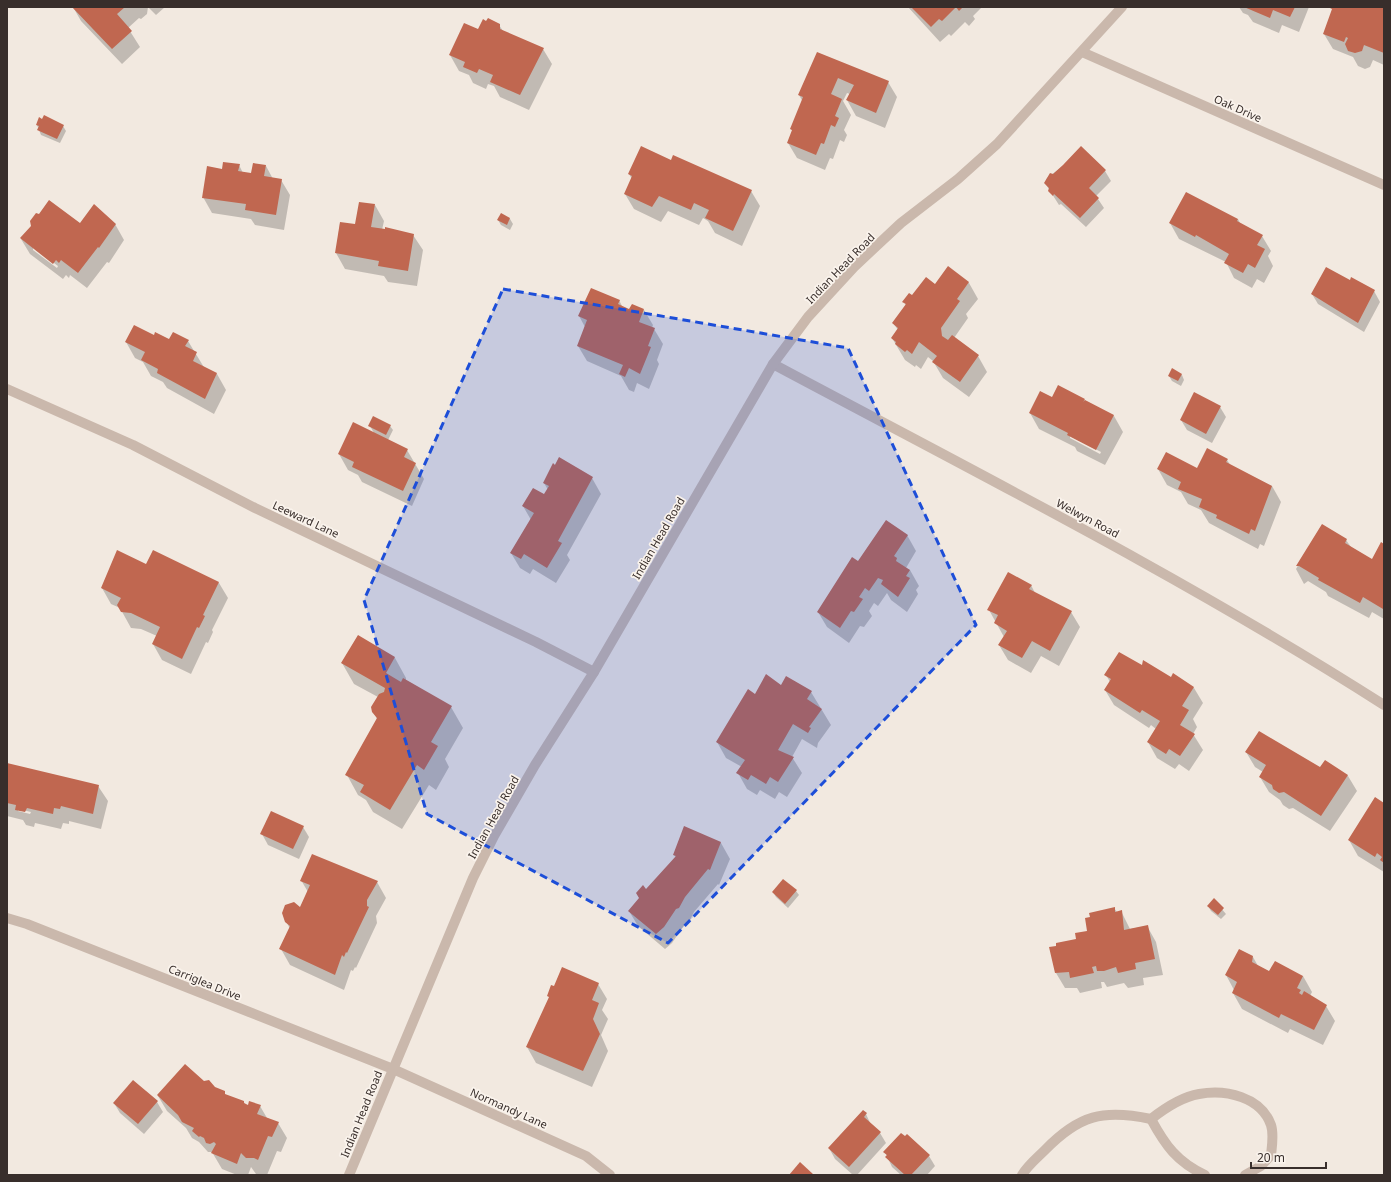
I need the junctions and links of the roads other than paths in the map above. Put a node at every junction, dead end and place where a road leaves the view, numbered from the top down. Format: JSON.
{"nodes":[{"id":1,"x":1122,"y":7,"type":"edge"},
{"id":2,"x":1082,"y":52,"type":"junction"},
{"id":3,"x":1384,"y":185,"type":"edge"},
{"id":4,"x":774,"y":364,"type":"junction"},
{"id":5,"x":7,"y":388,"type":"edge"},
{"id":6,"x":594,"y":672,"type":"junction"},
{"id":7,"x":1384,"y":705,"type":"edge"},
{"id":8,"x":7,"y":918,"type":"edge"},
{"id":9,"x":393,"y":1069,"type":"junction"},
{"id":10,"x":1151,"y":1119,"type":"junction"},
{"id":11,"x":349,"y":1175,"type":"edge"},
{"id":12,"x":610,"y":1175,"type":"edge"},
{"id":13,"x":1022,"y":1175,"type":"edge"},
{"id":14,"x":1205,"y":1175,"type":"edge"},
{"id":15,"x":1246,"y":1175,"type":"edge"}],
"edges":[{"from":1,"to":2,"type":"street","name":"Indian Head Road"},
{"from":2,"to":3,"type":"street","name":"Oak Drive"},
{"from":2,"to":4,"type":"street","name":"Indian Head Road"},
{"from":4,"to":6,"type":"street","name":"Indian Head Road"},
{"from":4,"to":7,"type":"street","name":"Welwyn Road"},
{"from":5,"to":6,"type":"street","name":"Leeward Lane"},
{"from":6,"to":9,"type":"street","name":"Indian Head Road"},
{"from":8,"to":9,"type":"street","name":"Carriglea Drive"},
{"from":9,"to":11,"type":"street","name":"Indian Head Road"},
{"from":9,"to":12,"type":"street","name":"Normandy Lane"},
{"from":10,"to":13,"type":"street"},
{"from":10,"to":14,"type":"street"},
{"from":10,"to":15,"type":"street"}]}
